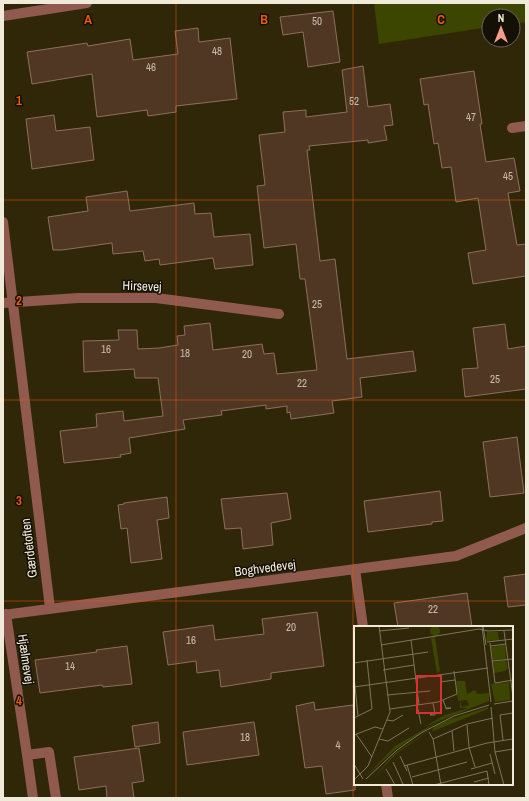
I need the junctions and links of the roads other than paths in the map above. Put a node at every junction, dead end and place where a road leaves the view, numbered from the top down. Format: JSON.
{"nodes":[{"id":1,"x":87,"y":3,"type":"edge"},
{"id":2,"x":3,"y":16,"type":"edge"},
{"id":3,"x":526,"y":126,"type":"edge"},
{"id":4,"x":512,"y":128,"type":"dead end"},
{"id":5,"x":3,"y":222,"type":"edge"},
{"id":6,"x":8,"y":302,"type":"edge"},
{"id":7,"x":279,"y":314,"type":"dead end"},
{"id":8,"x":526,"y":528,"type":"edge"},
{"id":9,"x":355,"y":569,"type":"junction"},
{"id":10,"x":50,"y":608,"type":"junction"},
{"id":11,"x":5,"y":614,"type":"edge"},
{"id":12,"x":363,"y":626,"type":"edge"},
{"id":13,"x":27,"y":755,"type":"junction"},
{"id":14,"x":386,"y":785,"type":"edge"},
{"id":15,"x":34,"y":798,"type":"edge"},
{"id":16,"x":56,"y":798,"type":"edge"},
{"id":17,"x":388,"y":798,"type":"edge"}],
"edges":[{"from":1,"to":2,"type":"street"},
{"from":3,"to":4,"type":"street"},
{"from":5,"to":6,"type":"street","name":"Gærdetoften"},
{"from":6,"to":7,"type":"street","name":"Hirsevej"},
{"from":6,"to":10,"type":"street","name":"Gærdetoften"},
{"from":8,"to":9,"type":"street","name":"Boghvedevej"},
{"from":9,"to":10,"type":"street","name":"Boghvedevej"},
{"from":9,"to":12,"type":"street"},
{"from":10,"to":11,"type":"street","name":"Boghvedevej"},
{"from":11,"to":13,"type":"street","name":"Hjælmevej"},
{"from":13,"to":15,"type":"street","name":"Hjælmevej"},
{"from":13,"to":16,"type":"street"},
{"from":14,"to":17,"type":"street"}]}
